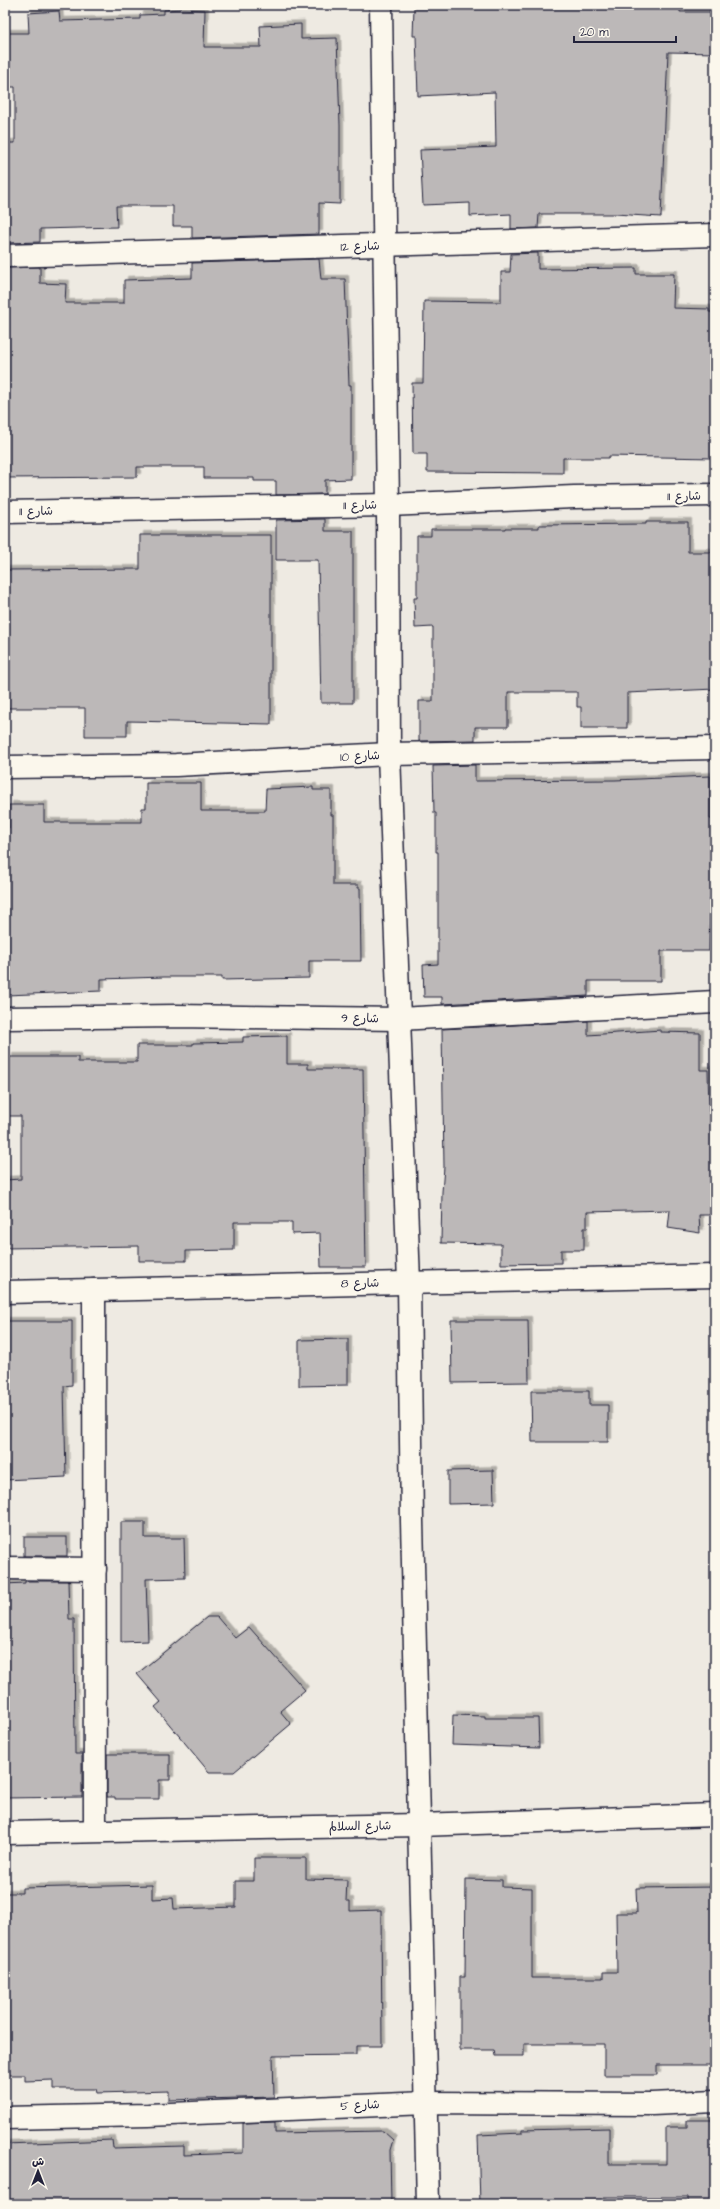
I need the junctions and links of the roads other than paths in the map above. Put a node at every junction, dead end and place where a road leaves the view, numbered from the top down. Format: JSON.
{"nodes":[{"id":1,"x":381,"y":5,"type":"edge"},
{"id":2,"x":715,"y":235,"type":"edge"},
{"id":3,"x":383,"y":245,"type":"junction"},
{"id":4,"x":5,"y":256,"type":"edge"},
{"id":5,"x":715,"y":495,"type":"edge"},
{"id":6,"x":388,"y":505,"type":"junction"},
{"id":7,"x":5,"y":512,"type":"edge"},
{"id":8,"x":715,"y":748,"type":"edge"},
{"id":9,"x":389,"y":754,"type":"junction"},
{"id":10,"x":5,"y":767,"type":"edge"},
{"id":11,"x":715,"y":1002,"type":"edge"},
{"id":12,"x":5,"y":1018,"type":"edge"},
{"id":13,"x":398,"y":1018,"type":"junction"},
{"id":14,"x":715,"y":1276,"type":"edge"},
{"id":15,"x":409,"y":1282,"type":"junction"},
{"id":16,"x":94,"y":1290,"type":"junction"},
{"id":17,"x":5,"y":1292,"type":"edge"},
{"id":18,"x":5,"y":1568,"type":"edge"},
{"id":19,"x":95,"y":1569,"type":"junction"},
{"id":20,"x":715,"y":1815,"type":"edge"},
{"id":21,"x":419,"y":1825,"type":"junction"},
{"id":22,"x":95,"y":1830,"type":"junction"},
{"id":23,"x":5,"y":1833,"type":"edge"},
{"id":24,"x":715,"y":2101,"type":"edge"},
{"id":25,"x":426,"y":2102,"type":"junction"},
{"id":26,"x":5,"y":2118,"type":"edge"},
{"id":27,"x":428,"y":2204,"type":"edge"}],
"edges":[{"from":1,"to":3,"type":"street"},
{"from":2,"to":3,"type":"street","name":"شارع 12"},
{"from":3,"to":4,"type":"street","name":"شارع 12"},
{"from":3,"to":6,"type":"street"},
{"from":5,"to":6,"type":"street","name":"شارع 11"},
{"from":6,"to":7,"type":"street","name":"شارع 11"},
{"from":6,"to":9,"type":"street"},
{"from":8,"to":9,"type":"street","name":"شارع 10"},
{"from":9,"to":10,"type":"street","name":"شارع 10"},
{"from":9,"to":13,"type":"street"},
{"from":11,"to":13,"type":"street","name":"شارع 9"},
{"from":12,"to":13,"type":"street","name":"شارع 9"},
{"from":13,"to":15,"type":"street"},
{"from":14,"to":15,"type":"street","name":"شارع 8"},
{"from":15,"to":16,"type":"street","name":"شارع 8"},
{"from":15,"to":21,"type":"street"},
{"from":16,"to":17,"type":"street","name":"شارع 8"},
{"from":16,"to":19,"type":"street"},
{"from":18,"to":19,"type":"street"},
{"from":19,"to":22,"type":"street"},
{"from":20,"to":21,"type":"street","name":"شارع السلالم"},
{"from":21,"to":22,"type":"street","name":"شارع السلالم"},
{"from":21,"to":25,"type":"street"},
{"from":22,"to":23,"type":"street","name":"شارع السلالم"},
{"from":24,"to":25,"type":"street","name":"شارع 5"},
{"from":25,"to":26,"type":"street","name":"شارع 5"},
{"from":25,"to":27,"type":"street"}]}
